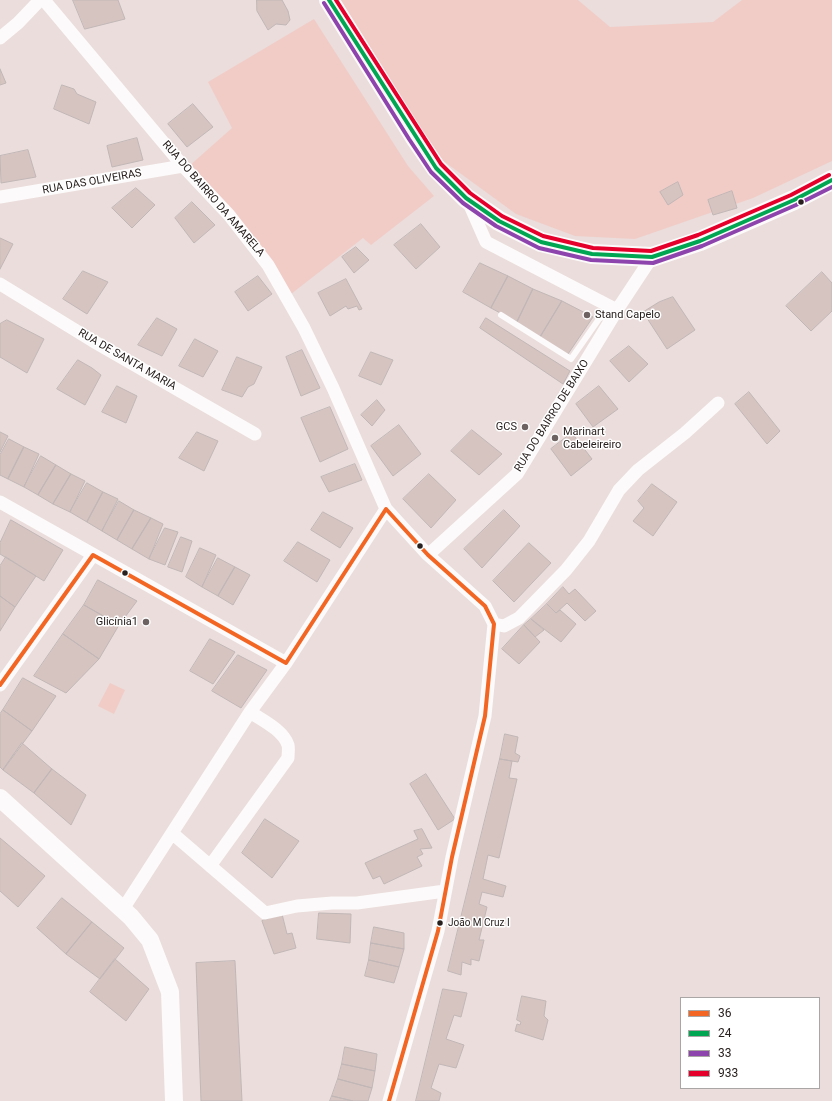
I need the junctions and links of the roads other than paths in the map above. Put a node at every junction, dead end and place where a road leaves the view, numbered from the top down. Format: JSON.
{"nodes":[{"id":1,"x":40,"y":0,"type":"edge"},
{"id":2,"x":44,"y":0,"type":"edge"},
{"id":3,"x":329,"y":0,"type":"edge"},
{"id":4,"x":0,"y":38,"type":"edge"},
{"id":5,"x":183,"y":166,"type":"junction"},
{"id":6,"x":832,"y":180,"type":"edge"},
{"id":7,"x":0,"y":197,"type":"edge"},
{"id":8,"x":466,"y":198,"type":"junction"},
{"id":9,"x":652,"y":257,"type":"junction"},
{"id":10,"x":0,"y":284,"type":"edge"},
{"id":11,"x":617,"y":310,"type":"junction"},
{"id":12,"x":501,"y":315,"type":"dead end"},
{"id":13,"x":718,"y":403,"type":"dead end"},
{"id":14,"x":255,"y":434,"type":"dead end"},
{"id":15,"x":0,"y":502,"type":"edge"},
{"id":16,"x":386,"y":509,"type":"junction"},
{"id":17,"x":93,"y":555,"type":"junction"},
{"id":18,"x":428,"y":556,"type":"junction"},
{"id":19,"x":494,"y":624,"type":"junction"},
{"id":20,"x":286,"y":663,"type":"junction"},
{"id":21,"x":0,"y":685,"type":"edge"},
{"id":22,"x":250,"y":712,"type":"junction"},
{"id":23,"x":0,"y":798,"type":"edge"},
{"id":24,"x":172,"y":833,"type":"junction"},
{"id":25,"x":210,"y":866,"type":"junction"},
{"id":26,"x":445,"y":891,"type":"junction"},
{"id":27,"x":123,"y":909,"type":"junction"},
{"id":28,"x":174,"y":1101,"type":"edge"},
{"id":29,"x":389,"y":1101,"type":"edge"}],
"edges":[{"from":1,"to":4,"type":"street"},
{"from":2,"to":5,"type":"street","name":"RUA DO BAIRRO DA AMARELA"},
{"from":3,"to":8,"type":"main road"},
{"from":5,"to":7,"type":"street","name":"RUA DAS OLIVEIRAS"},
{"from":5,"to":16,"type":"street","name":"RUA DO BAIRRO DA AMARELA"},
{"from":6,"to":9,"type":"main road"},
{"from":8,"to":9,"type":"main road"},
{"from":8,"to":11,"type":"street"},
{"from":9,"to":11,"type":"street","name":"RUA DO BAIRRO DE BAIXO"},
{"from":10,"to":14,"type":"street","name":"RUA DE SANTA MARIA"},
{"from":11,"to":12,"type":"lane"},
{"from":11,"to":18,"type":"street","name":"RUA DO BAIRRO DE BAIXO"},
{"from":13,"to":19,"type":"street"},
{"from":15,"to":17,"type":"street"},
{"from":16,"to":18,"type":"street","name":"RUA DO BAIRRO DA AMARELA"},
{"from":16,"to":20,"type":"street"},
{"from":17,"to":20,"type":"street"},
{"from":17,"to":21,"type":"street"},
{"from":18,"to":19,"type":"street","name":"RUA DO BAIRRO DA AMARELA"},
{"from":19,"to":26,"type":"street"},
{"from":20,"to":22,"type":"street"},
{"from":22,"to":24,"type":"street"},
{"from":22,"to":25,"type":"street"},
{"from":23,"to":27,"type":"street"},
{"from":24,"to":25,"type":"street"},
{"from":24,"to":27,"type":"street"},
{"from":25,"to":26,"type":"street"},
{"from":26,"to":29,"type":"street"},
{"from":27,"to":28,"type":"street"}]}
